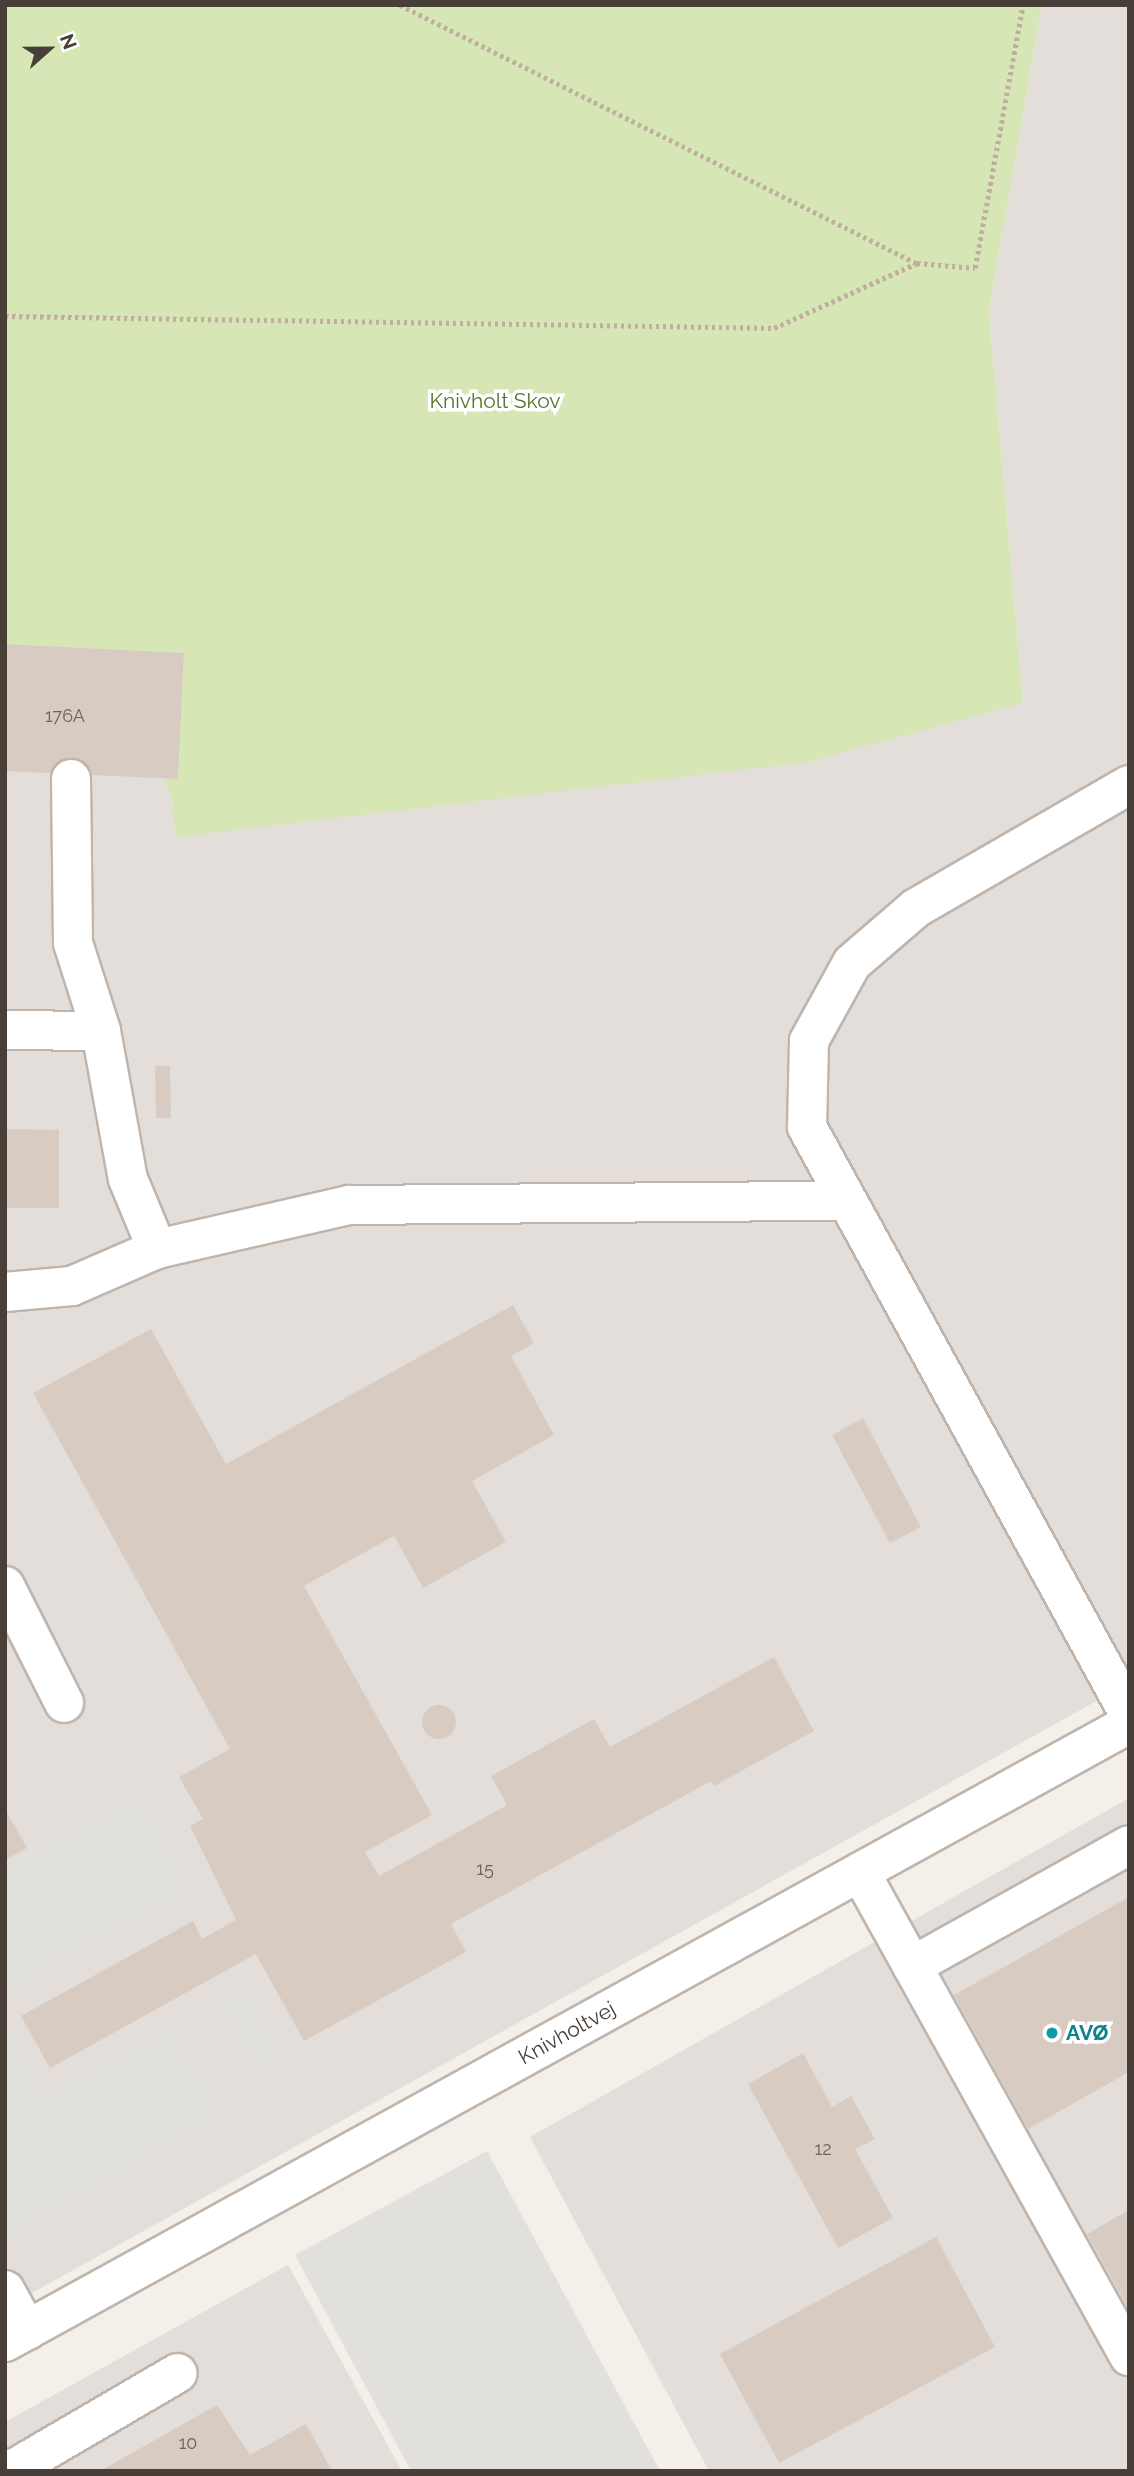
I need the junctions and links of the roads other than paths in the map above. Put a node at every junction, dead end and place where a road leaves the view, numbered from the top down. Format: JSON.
{"nodes":[{"id":1,"x":71,"y":779,"type":"dead end"},
{"id":2,"x":1129,"y":786,"type":"edge"},
{"id":3,"x":5,"y":1030,"type":"edge"},
{"id":4,"x":102,"y":1031,"type":"junction"},
{"id":5,"x":844,"y":1201,"type":"junction"},
{"id":6,"x":157,"y":1249,"type":"junction"},
{"id":7,"x":5,"y":1292,"type":"edge"},
{"id":8,"x":5,"y":1586,"type":"edge"},
{"id":9,"x":64,"y":1703,"type":"dead end"},
{"id":10,"x":1129,"y":1714,"type":"edge"},
{"id":11,"x":1129,"y":1724,"type":"edge"},
{"id":12,"x":1129,"y":1845,"type":"edge"},
{"id":13,"x":860,"y":1872,"type":"junction"},
{"id":14,"x":912,"y":1966,"type":"junction"},
{"id":15,"x":5,"y":2290,"type":"edge"},
{"id":16,"x":16,"y":2336,"type":"edge"},
{"id":17,"x":1129,"y":2356,"type":"edge"},
{"id":18,"x":178,"y":2373,"type":"dead end"},
{"id":19,"x":10,"y":2471,"type":"edge"}],
"edges":[{"from":1,"to":4,"type":"street"},
{"from":2,"to":5,"type":"street"},
{"from":3,"to":4,"type":"street"},
{"from":4,"to":6,"type":"street"},
{"from":5,"to":6,"type":"street"},
{"from":5,"to":10,"type":"street"},
{"from":6,"to":7,"type":"street"},
{"from":8,"to":9,"type":"street"},
{"from":11,"to":13,"type":"street","name":"Knivholtvej"},
{"from":12,"to":14,"type":"street"},
{"from":13,"to":14,"type":"street"},
{"from":13,"to":16,"type":"street","name":"Knivholtvej"},
{"from":14,"to":17,"type":"street"},
{"from":15,"to":16,"type":"street"},
{"from":18,"to":19,"type":"street"}]}
